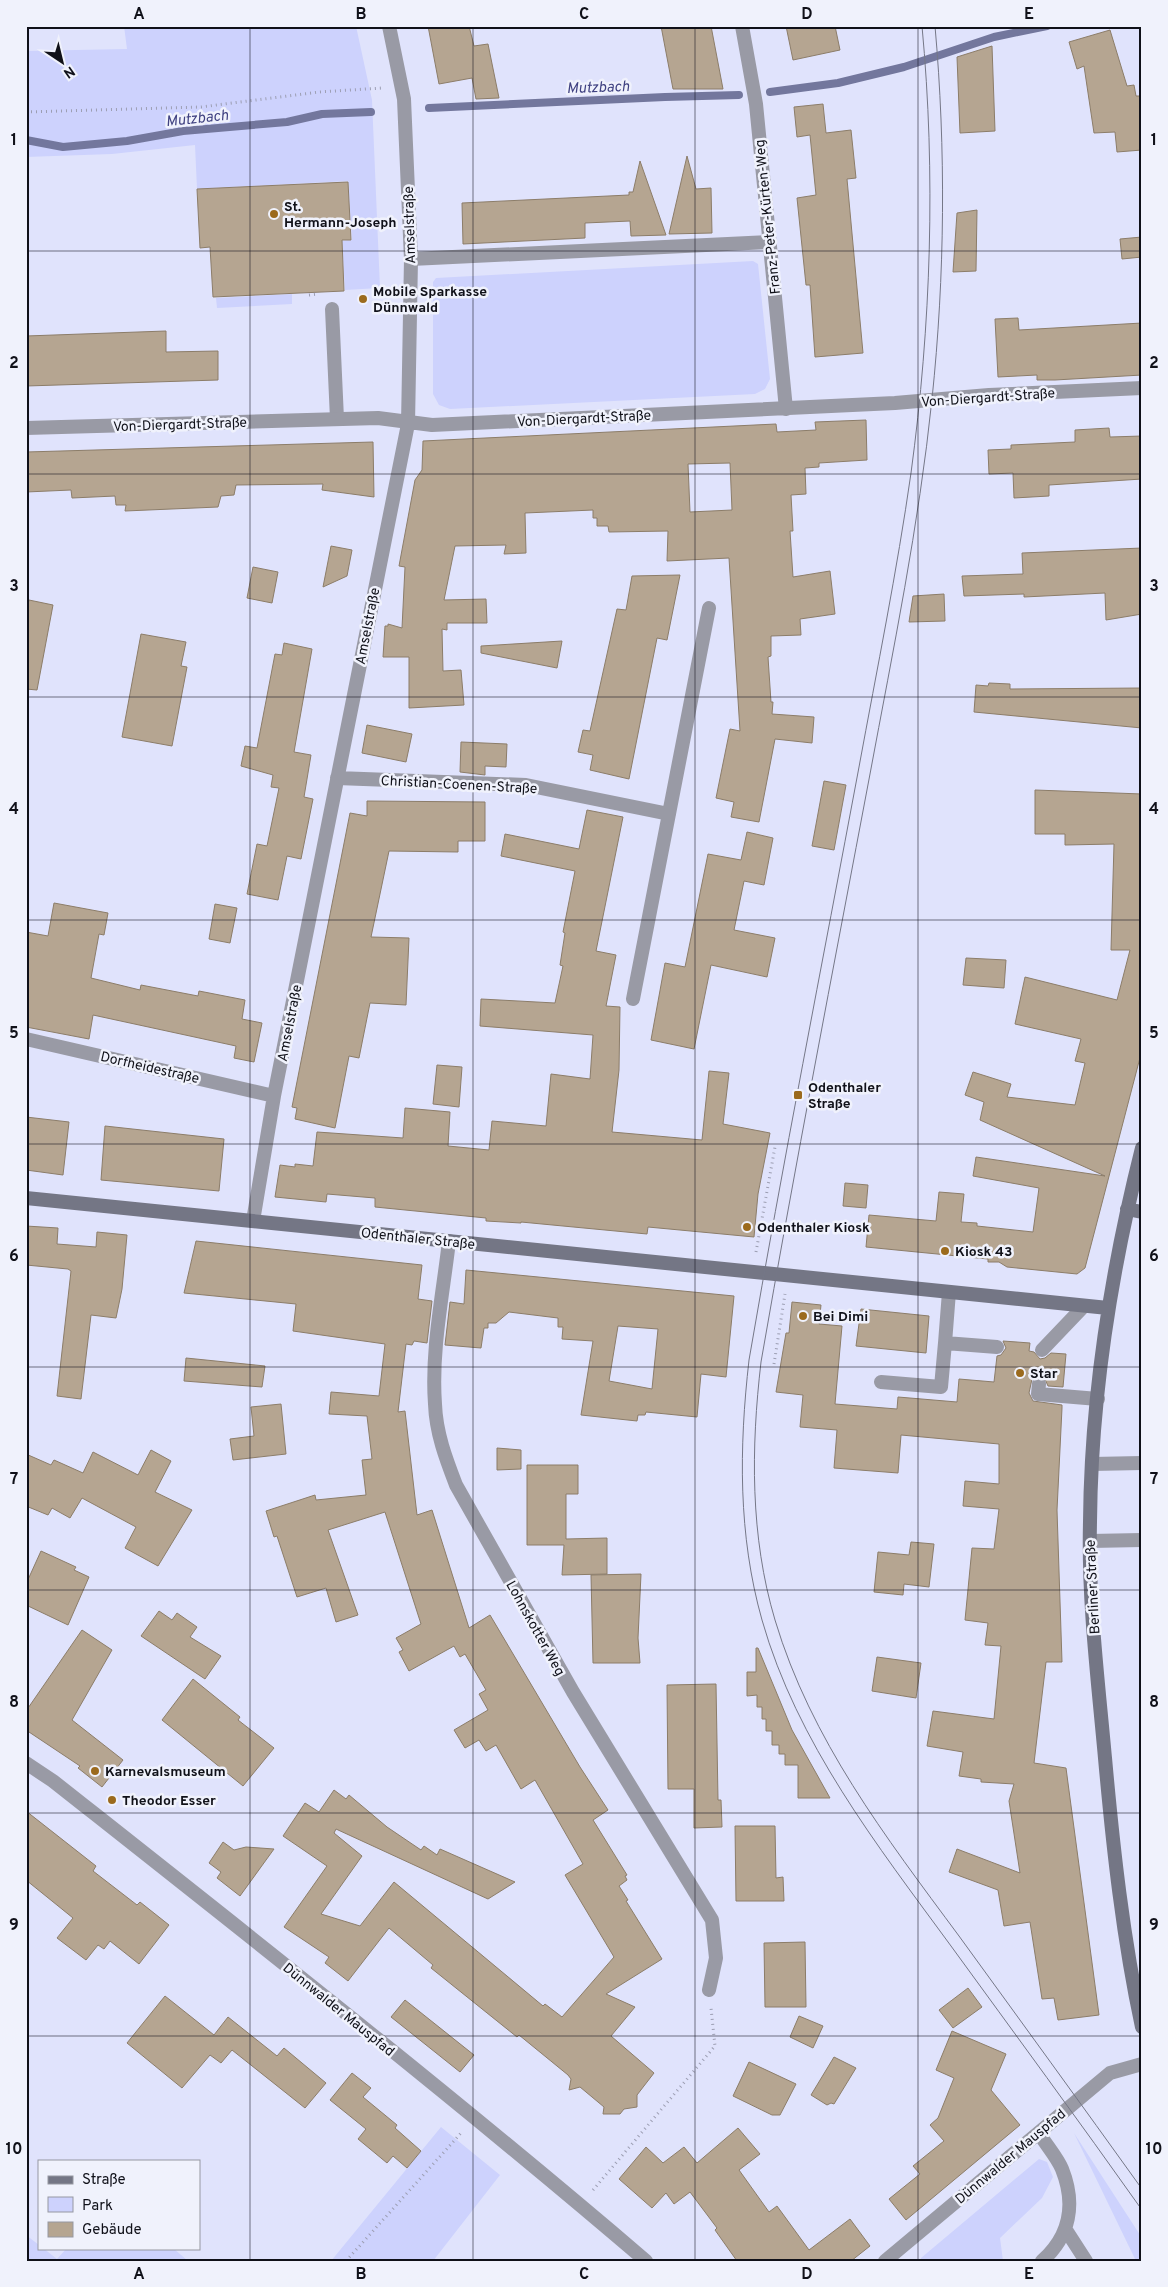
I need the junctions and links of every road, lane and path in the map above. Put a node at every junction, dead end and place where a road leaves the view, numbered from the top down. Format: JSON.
{"nodes":[{"id":1,"x":389,"y":26,"type":"edge"},
{"id":2,"x":742,"y":26,"type":"edge"},
{"id":3,"x":403,"y":93,"type":"junction"},
{"id":4,"x":26,"y":112,"type":"edge"},
{"id":5,"x":769,"y":242,"type":"junction"},
{"id":6,"x":411,"y":259,"type":"junction"},
{"id":7,"x":332,"y":309,"type":"dead end"},
{"id":8,"x":1142,"y":388,"type":"edge"},
{"id":9,"x":786,"y":409,"type":"junction"},
{"id":10,"x":337,"y":420,"type":"junction"},
{"id":11,"x":408,"y":424,"type":"junction"},
{"id":12,"x":26,"y":428,"type":"edge"},
{"id":13,"x":709,"y":608,"type":"dead end"},
{"id":14,"x":337,"y":778,"type":"junction"},
{"id":15,"x":669,"y":814,"type":"junction"},
{"id":16,"x":633,"y":999,"type":"dead end"},
{"id":17,"x":26,"y":1038,"type":"edge"},
{"id":18,"x":274,"y":1096,"type":"junction"},
{"id":19,"x":775,"y":1147,"type":"dead end"},
{"id":20,"x":1142,"y":1148,"type":"edge"},
{"id":21,"x":26,"y":1198,"type":"edge"},
{"id":22,"x":1127,"y":1209,"type":"junction"},
{"id":23,"x":1142,"y":1212,"type":"edge"},
{"id":24,"x":253,"y":1221,"type":"junction"},
{"id":25,"x":449,"y":1241,"type":"junction"},
{"id":26,"x":752,"y":1273,"type":"junction"},
{"id":27,"x":787,"y":1276,"type":"junction"},
{"id":28,"x":949,"y":1292,"type":"junction"},
{"id":29,"x":1084,"y":1306,"type":"junction"},
{"id":30,"x":1108,"y":1308,"type":"junction"},
{"id":31,"x":945,"y":1343,"type":"junction"},
{"id":32,"x":997,"y":1347,"type":"dead end"},
{"id":33,"x":1038,"y":1351,"type":"dead end"},
{"id":34,"x":774,"y":1364,"type":"dead end"},
{"id":35,"x":881,"y":1382,"type":"dead end"},
{"id":36,"x":1039,"y":1384,"type":"dead end"},
{"id":37,"x":1098,"y":1399,"type":"junction"},
{"id":38,"x":1142,"y":1462,"type":"edge"},
{"id":39,"x":1092,"y":1464,"type":"junction"},
{"id":40,"x":1142,"y":1540,"type":"edge"},
{"id":41,"x":1090,"y":1541,"type":"junction"},
{"id":42,"x":26,"y":1763,"type":"edge"},
{"id":43,"x":709,"y":1990,"type":"joint"},
{"id":44,"x":1142,"y":2027,"type":"edge"},
{"id":45,"x":1142,"y":2064,"type":"edge"},
{"id":46,"x":474,"y":2119,"type":"junction"},
{"id":47,"x":1039,"y":2133,"type":"junction"},
{"id":48,"x":580,"y":2205,"type":"junction"},
{"id":49,"x":1066,"y":2230,"type":"junction"},
{"id":50,"x":891,"y":2259,"type":"edge"},
{"id":51,"x":346,"y":2261,"type":"edge"},
{"id":52,"x":646,"y":2261,"type":"edge"},
{"id":53,"x":1042,"y":2261,"type":"edge"},
{"id":54,"x":1086,"y":2261,"type":"edge"}],
"edges":[{"from":1,"to":3,"type":"street","name":"Amselstraße"},
{"from":2,"to":5,"type":"street","name":"Franz-Peter-Kürten-Weg"},
{"from":3,"to":4,"type":"path"},
{"from":3,"to":6,"type":"street","name":"Amselstraße"},
{"from":5,"to":6,"type":"street"},
{"from":5,"to":9,"type":"street","name":"Franz-Peter-Kürten-Weg"},
{"from":6,"to":11,"type":"street","name":"Amselstraße"},
{"from":7,"to":10,"type":"street"},
{"from":8,"to":9,"type":"street","name":"Von-Diergardt-Straße"},
{"from":9,"to":11,"type":"street","name":"Von-Diergardt-Straße"},
{"from":10,"to":11,"type":"street","name":"Von-Diergardt-Straße"},
{"from":10,"to":12,"type":"street","name":"Von-Diergardt-Straße"},
{"from":11,"to":14,"type":"street","name":"Amselstraße"},
{"from":13,"to":15,"type":"street"},
{"from":14,"to":15,"type":"street","name":"Christian-Coenen-Straße"},
{"from":14,"to":18,"type":"street","name":"Amselstraße"},
{"from":15,"to":16,"type":"street"},
{"from":17,"to":18,"type":"street","name":"Dorfheidestraße"},
{"from":18,"to":24,"type":"street","name":"Amselstraße"},
{"from":19,"to":26,"type":"path"},
{"from":20,"to":22,"type":"main road","name":"Berliner Straße"},
{"from":21,"to":24,"type":"main road","name":"Odenthaler Straße"},
{"from":22,"to":23,"type":"main road"},
{"from":22,"to":30,"type":"main road","name":"Berliner Straße"},
{"from":24,"to":25,"type":"main road","name":"Odenthaler Straße"},
{"from":25,"to":26,"type":"main road","name":"Odenthaler Straße"},
{"from":25,"to":43,"type":"street","name":"Lohnskotter Weg"},
{"from":26,"to":27,"type":"main road","name":"Odenthaler Straße"},
{"from":27,"to":28,"type":"main road","name":"Odenthaler Straße"},
{"from":27,"to":34,"type":"path"},
{"from":28,"to":29,"type":"main road","name":"Odenthaler Straße"},
{"from":28,"to":31,"type":"street"},
{"from":29,"to":30,"type":"main road","name":"Odenthaler Straße"},
{"from":29,"to":33,"type":"street"},
{"from":30,"to":37,"type":"main road","name":"Berliner Straße"},
{"from":31,"to":32,"type":"street"},
{"from":31,"to":35,"type":"street"},
{"from":36,"to":37,"type":"street"},
{"from":37,"to":39,"type":"main road","name":"Berliner Straße"},
{"from":38,"to":39,"type":"street"},
{"from":39,"to":41,"type":"main road","name":"Berliner Straße"},
{"from":40,"to":41,"type":"street"},
{"from":41,"to":44,"type":"main road","name":"Berliner Straße"},
{"from":42,"to":46,"type":"street","name":"Dünnwalder Mauspfad"},
{"from":43,"to":48,"type":"path"},
{"from":45,"to":47,"type":"street","name":"Dünnwalder Mauspfad"},
{"from":46,"to":48,"type":"street","name":"Dünnwalder Mauspfad"},
{"from":46,"to":51,"type":"path"},
{"from":47,"to":49,"type":"street"},
{"from":47,"to":50,"type":"street","name":"Dünnwalder Mauspfad"},
{"from":48,"to":52,"type":"street","name":"Dünnwalder Mauspfad"},
{"from":49,"to":53,"type":"street"},
{"from":49,"to":54,"type":"street"}]}
